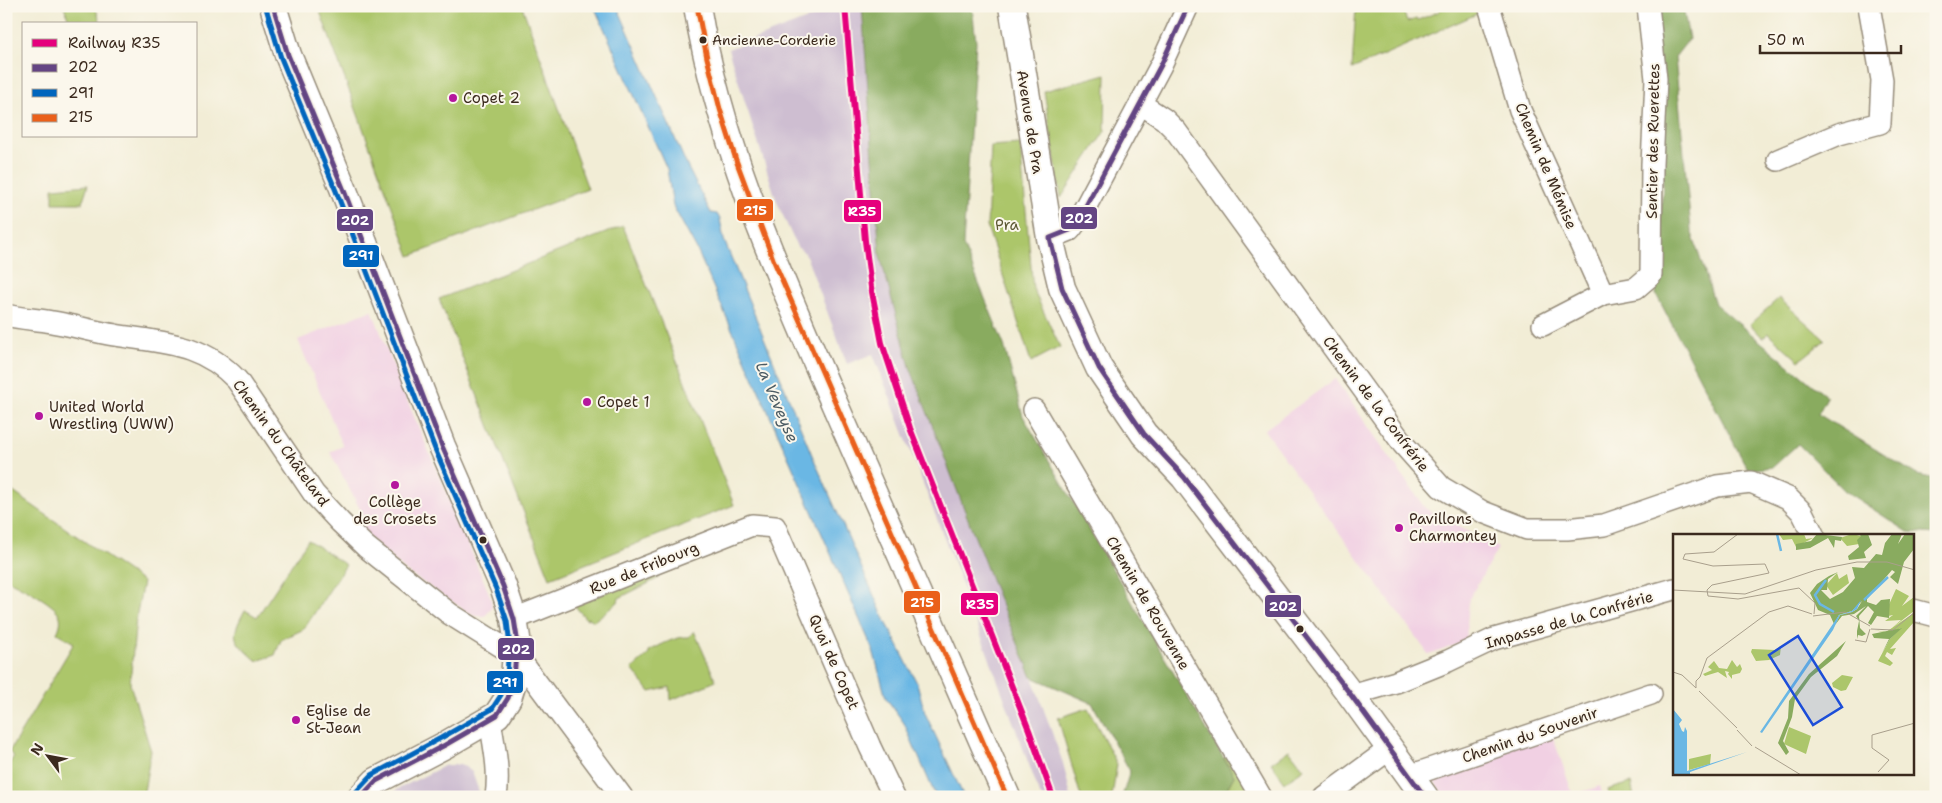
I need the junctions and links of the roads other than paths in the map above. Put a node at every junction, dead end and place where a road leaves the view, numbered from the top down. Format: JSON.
{"nodes":[{"id":1,"x":273,"y":6,"type":"edge"},
{"id":2,"x":697,"y":6,"type":"edge"},
{"id":3,"x":1012,"y":6,"type":"edge"},
{"id":4,"x":1188,"y":6,"type":"edge"},
{"id":5,"x":1489,"y":6,"type":"edge"},
{"id":6,"x":1648,"y":6,"type":"edge"},
{"id":7,"x":1869,"y":6,"type":"edge"},
{"id":8,"x":1141,"y":104,"type":"junction"},
{"id":9,"x":1778,"y":160,"type":"dead end"},
{"id":10,"x":1050,"y":238,"type":"junction"},
{"id":11,"x":1603,"y":294,"type":"junction"},
{"id":12,"x":6,"y":315,"type":"edge"},
{"id":13,"x":1543,"y":325,"type":"dead end"},
{"id":14,"x":1034,"y":410,"type":"dead end"},
{"id":15,"x":775,"y":527,"type":"joint"},
{"id":16,"x":1813,"y":534,"type":"edge"},
{"id":17,"x":1673,"y":589,"type":"edge"},
{"id":18,"x":1914,"y":610,"type":"edge"},
{"id":19,"x":1936,"y":616,"type":"edge"},
{"id":20,"x":514,"y":619,"type":"junction"},
{"id":21,"x":517,"y":656,"type":"junction"},
{"id":22,"x":1651,"y":694,"type":"dead end"},
{"id":23,"x":1351,"y":695,"type":"junction"},
{"id":24,"x":490,"y":720,"type":"junction"},
{"id":25,"x":1391,"y":748,"type":"junction"},
{"id":26,"x":1409,"y":776,"type":"junction"},
{"id":27,"x":361,"y":797,"type":"edge"},
{"id":28,"x":496,"y":797,"type":"edge"},
{"id":29,"x":622,"y":797,"type":"edge"},
{"id":30,"x":894,"y":797,"type":"edge"},
{"id":31,"x":1007,"y":797,"type":"edge"},
{"id":32,"x":1261,"y":797,"type":"edge"},
{"id":33,"x":1324,"y":797,"type":"edge"},
{"id":34,"x":1424,"y":797,"type":"edge"}],
"edges":[{"from":1,"to":20,"type":"street"},
{"from":2,"to":31,"type":"street"},
{"from":3,"to":10,"type":"street","name":"Avenue de Pra"},
{"from":4,"to":8,"type":"street"},
{"from":5,"to":11,"type":"street","name":"Chemin de Mémise"},
{"from":6,"to":11,"type":"street","name":"Sentier des Ruerettes"},
{"from":7,"to":9,"type":"street"},
{"from":8,"to":10,"type":"street"},
{"from":8,"to":16,"type":"street","name":"Chemin de la Confrérie"},
{"from":10,"to":23,"type":"street","name":"Avenue de Pra"},
{"from":11,"to":13,"type":"street"},
{"from":12,"to":21,"type":"street","name":"Chemin du Châtelard"},
{"from":14,"to":32,"type":"street","name":"Chemin de Rouvenne"},
{"from":15,"to":20,"type":"street","name":"Rue de Fribourg"},
{"from":15,"to":30,"type":"street","name":"Quai de Copet"},
{"from":17,"to":23,"type":"street","name":"Impasse de la Confrérie"},
{"from":18,"to":19,"type":"street"},
{"from":20,"to":21,"type":"street"},
{"from":21,"to":24,"type":"street"},
{"from":21,"to":29,"type":"street"},
{"from":22,"to":26,"type":"street","name":"Chemin du Souvenir"},
{"from":23,"to":25,"type":"street","name":"Avenue de Pra"},
{"from":24,"to":27,"type":"street"},
{"from":24,"to":28,"type":"street"},
{"from":25,"to":26,"type":"street","name":"Avenue de Pra"},
{"from":25,"to":33,"type":"street"},
{"from":26,"to":34,"type":"street","name":"Avenue de Pra"}]}
